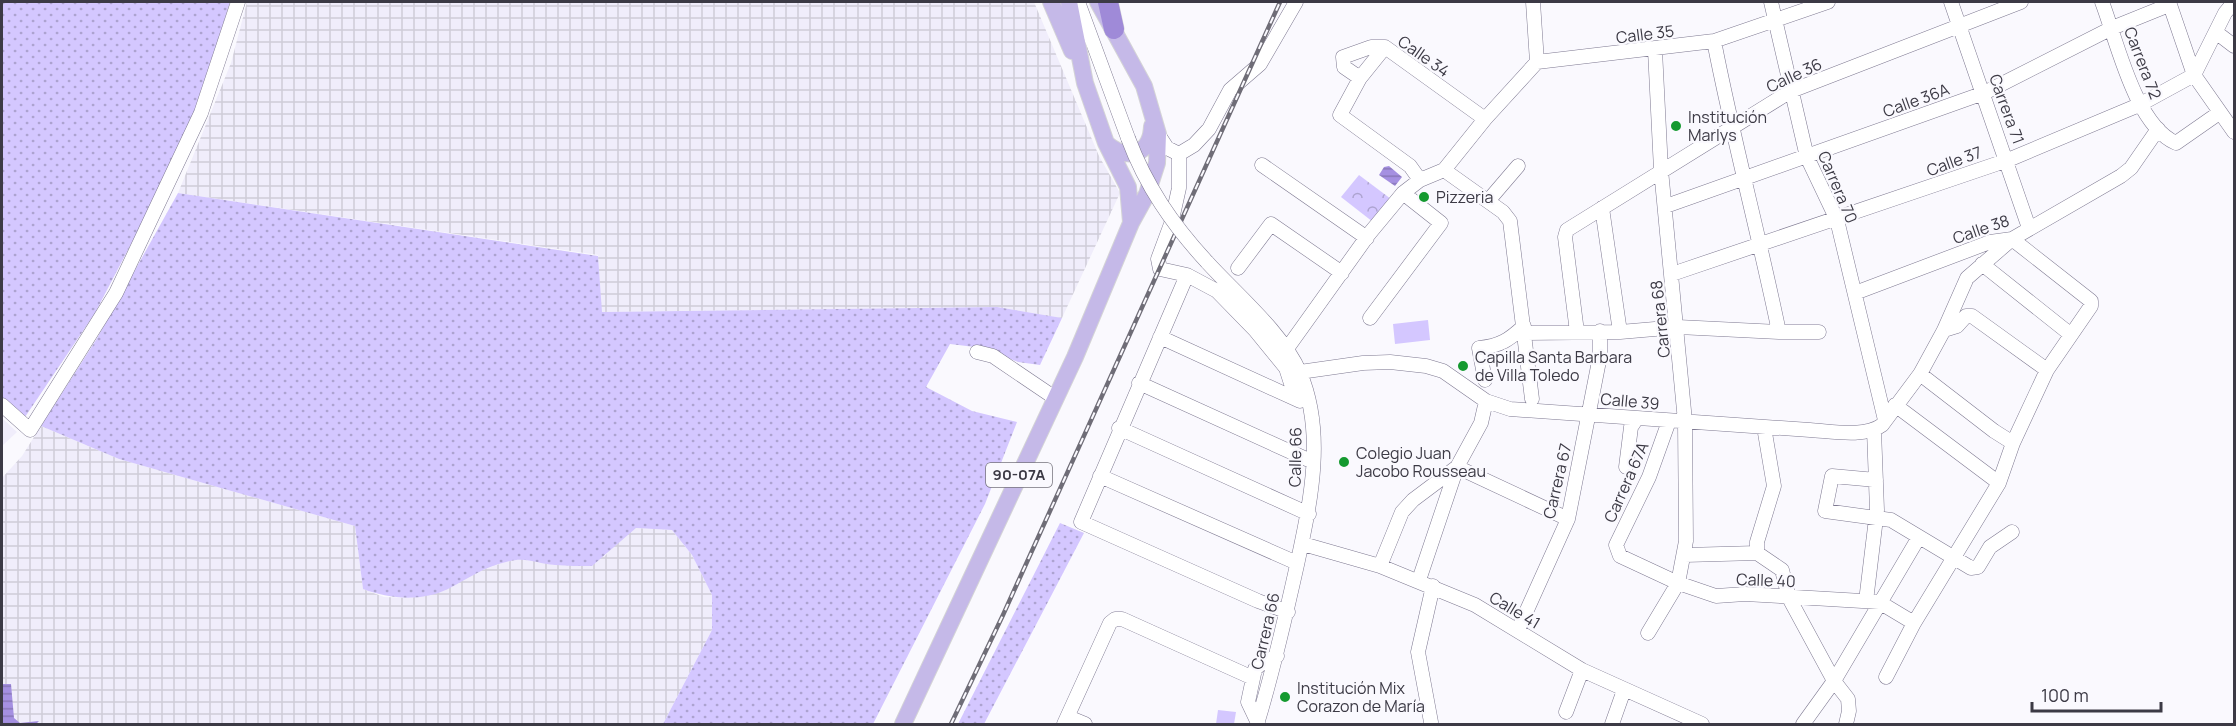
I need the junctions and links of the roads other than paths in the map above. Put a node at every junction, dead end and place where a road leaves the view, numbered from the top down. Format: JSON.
{"nodes":[{"id":1,"x":238,"y":2,"type":"edge"},
{"id":2,"x":1051,"y":2,"type":"edge"},
{"id":3,"x":1069,"y":2,"type":"edge"},
{"id":4,"x":1098,"y":2,"type":"edge"},
{"id":5,"x":1108,"y":2,"type":"edge"},
{"id":6,"x":1296,"y":2,"type":"edge"},
{"id":7,"x":1533,"y":2,"type":"edge"},
{"id":8,"x":1771,"y":2,"type":"edge"},
{"id":9,"x":1827,"y":2,"type":"edge"},
{"id":10,"x":1952,"y":2,"type":"edge"},
{"id":11,"x":2021,"y":2,"type":"edge"},
{"id":12,"x":2102,"y":2,"type":"edge"},
{"id":13,"x":2234,"y":2,"type":"edge"},
{"id":14,"x":2169,"y":3,"type":"edge"},
{"id":15,"x":1081,"y":5,"type":"edge"},
{"id":16,"x":1776,"y":20,"type":"junction"},
{"id":17,"x":1960,"y":26,"type":"junction"},
{"id":18,"x":2112,"y":28,"type":"junction"},
{"id":19,"x":1114,"y":29,"type":"junction"},
{"id":20,"x":2217,"y":33,"type":"junction"},
{"id":21,"x":1714,"y":41,"type":"junction"},
{"id":22,"x":2235,"y":46,"type":"edge"},
{"id":23,"x":1385,"y":47,"type":"junction"},
{"id":24,"x":1655,"y":50,"type":"junction"},
{"id":25,"x":1537,"y":62,"type":"junction"},
{"id":26,"x":1081,"y":67,"type":"junction"},
{"id":27,"x":2194,"y":75,"type":"junction"},
{"id":28,"x":1360,"y":78,"type":"junction"},
{"id":29,"x":1791,"y":91,"type":"junction"},
{"id":30,"x":1984,"y":93,"type":"junction"},
{"id":31,"x":2139,"y":105,"type":"junction"},
{"id":32,"x":1151,"y":107,"type":"junction"},
{"id":33,"x":2219,"y":113,"type":"junction"},
{"id":34,"x":1485,"y":119,"type":"junction"},
{"id":35,"x":1731,"y":129,"type":"junction"},
{"id":36,"x":2158,"y":129,"type":"junction"},
{"id":37,"x":2235,"y":132,"type":"edge"},
{"id":38,"x":1158,"y":134,"type":"junction"},
{"id":39,"x":1106,"y":143,"type":"junction"},
{"id":40,"x":1179,"y":154,"type":"junction"},
{"id":41,"x":1807,"y":157,"type":"junction"},
{"id":42,"x":2008,"y":160,"type":"junction"},
{"id":43,"x":1262,"y":165,"type":"dead end"},
{"id":44,"x":1518,"y":166,"type":"dead end"},
{"id":45,"x":1444,"y":170,"type":"junction"},
{"id":46,"x":1661,"y":170,"type":"junction"},
{"id":47,"x":1420,"y":180,"type":"junction"},
{"id":48,"x":1743,"y":181,"type":"junction"},
{"id":49,"x":1403,"y":193,"type":"junction"},
{"id":50,"x":1488,"y":201,"type":"junction"},
{"id":51,"x":1666,"y":206,"type":"junction"},
{"id":52,"x":1602,"y":208,"type":"junction"},
{"id":53,"x":1837,"y":220,"type":"junction"},
{"id":54,"x":1131,"y":223,"type":"junction"},
{"id":55,"x":2029,"y":228,"type":"junction"},
{"id":56,"x":1366,"y":238,"type":"junction"},
{"id":57,"x":2012,"y":240,"type":"junction"},
{"id":58,"x":1760,"y":243,"type":"junction"},
{"id":59,"x":1982,"y":264,"type":"junction"},
{"id":60,"x":1238,"y":268,"type":"dead end"},
{"id":61,"x":1342,"y":273,"type":"junction"},
{"id":62,"x":1672,"y":274,"type":"junction"},
{"id":63,"x":1187,"y":275,"type":"junction"},
{"id":64,"x":1855,"y":293,"type":"junction"},
{"id":65,"x":1370,"y":318,"type":"dead end"},
{"id":66,"x":1678,"y":327,"type":"junction"},
{"id":67,"x":1525,"y":330,"type":"junction"},
{"id":68,"x":1944,"y":330,"type":"junction"},
{"id":69,"x":1600,"y":331,"type":"junction"},
{"id":70,"x":1577,"y":332,"type":"junction"},
{"id":71,"x":1620,"y":332,"type":"junction"},
{"id":72,"x":1779,"y":332,"type":"junction"},
{"id":73,"x":1819,"y":332,"type":"dead end"},
{"id":74,"x":2070,"y":334,"type":"junction"},
{"id":75,"x":1160,"y":337,"type":"junction"},
{"id":76,"x":1286,"y":350,"type":"junction"},
{"id":77,"x":977,"y":352,"type":"dead end"},
{"id":78,"x":2047,"y":370,"type":"junction"},
{"id":79,"x":1299,"y":372,"type":"junction"},
{"id":80,"x":1920,"y":374,"type":"junction"},
{"id":81,"x":1485,"y":380,"type":"dead end"},
{"id":82,"x":1138,"y":383,"type":"junction"},
{"id":83,"x":1055,"y":398,"type":"junction"},
{"id":84,"x":1296,"y":399,"type":"junction"},
{"id":85,"x":1532,"y":399,"type":"dead end"},
{"id":86,"x":1486,"y":401,"type":"junction"},
{"id":87,"x":2,"y":405,"type":"edge"},
{"id":88,"x":1895,"y":405,"type":"junction"},
{"id":89,"x":1312,"y":406,"type":"junction"},
{"id":90,"x":1589,"y":413,"type":"junction"},
{"id":91,"x":1637,"y":418,"type":"junction"},
{"id":92,"x":1669,"y":421,"type":"junction"},
{"id":93,"x":1685,"y":422,"type":"junction"},
{"id":94,"x":1879,"y":425,"type":"junction"},
{"id":95,"x":1764,"y":427,"type":"junction"},
{"id":96,"x":1119,"y":428,"type":"junction"},
{"id":97,"x":2013,"y":443,"type":"junction"},
{"id":98,"x":1313,"y":462,"type":"junction"},
{"id":99,"x":1457,"y":467,"type":"junction"},
{"id":100,"x":1626,"y":467,"type":"dead end"},
{"id":101,"x":1100,"y":476,"type":"junction"},
{"id":102,"x":1876,"y":480,"type":"junction"},
{"id":103,"x":1999,"y":483,"type":"junction"},
{"id":104,"x":1309,"y":514,"type":"junction"},
{"id":105,"x":1876,"y":517,"type":"junction"},
{"id":106,"x":1568,"y":519,"type":"junction"},
{"id":107,"x":2012,"y":532,"type":"dead end"},
{"id":108,"x":1919,"y":537,"type":"junction"},
{"id":109,"x":1303,"y":544,"type":"junction"},
{"id":110,"x":1757,"y":553,"type":"junction"},
{"id":111,"x":1685,"y":555,"type":"junction"},
{"id":112,"x":1620,"y":556,"type":"joint"},
{"id":113,"x":1954,"y":557,"type":"junction"},
{"id":114,"x":1297,"y":563,"type":"junction"},
{"id":115,"x":1380,"y":566,"type":"junction"},
{"id":116,"x":1419,"y":580,"type":"junction"},
{"id":117,"x":1678,"y":583,"type":"junction"},
{"id":118,"x":1433,"y":586,"type":"junction"},
{"id":119,"x":1789,"y":598,"type":"junction"},
{"id":120,"x":1872,"y":602,"type":"junction"},
{"id":121,"x":1288,"y":612,"type":"junction"},
{"id":122,"x":1914,"y":623,"type":"junction"},
{"id":123,"x":1518,"y":630,"type":"junction"},
{"id":124,"x":1648,"y":633,"type":"dead end"},
{"id":125,"x":1277,"y":656,"type":"junction"},
{"id":126,"x":1582,"y":670,"type":"junction"},
{"id":127,"x":1886,"y":677,"type":"dead end"},
{"id":128,"x":1253,"y":678,"type":"junction"},
{"id":129,"x":1834,"y":681,"type":"junction"},
{"id":130,"x":1624,"y":690,"type":"junction"},
{"id":131,"x":1566,"y":712,"type":"dead end"},
{"id":132,"x":1679,"y":719,"type":"edge"},
{"id":133,"x":1066,"y":721,"type":"edge"},
{"id":134,"x":1431,"y":722,"type":"dead end"},
{"id":135,"x":903,"y":724,"type":"edge"},
{"id":136,"x":1085,"y":724,"type":"edge"},
{"id":137,"x":1258,"y":724,"type":"edge"},
{"id":138,"x":1612,"y":724,"type":"edge"},
{"id":139,"x":1702,"y":724,"type":"edge"},
{"id":140,"x":1803,"y":724,"type":"edge"},
{"id":141,"x":1846,"y":724,"type":"edge"}],
"edges":[{"from":1,"to":87,"type":"street"},
{"from":2,"to":26,"type":"main road"},
{"from":3,"to":26,"type":"main road","number":"90-07A"},
{"from":4,"to":19,"type":"main road","number":"90-07A"},
{"from":5,"to":19,"type":"highway"},
{"from":6,"to":40,"type":"street"},
{"from":7,"to":25,"type":"street"},
{"from":8,"to":16,"type":"street","name":"Carrera 70"},
{"from":9,"to":16,"type":"street","name":"Calle 35"},
{"from":10,"to":17,"type":"street","name":"Carrera 71"},
{"from":11,"to":17,"type":"street","name":"Calle 36"},
{"from":12,"to":18,"type":"street","name":"Carrera 72"},
{"from":13,"to":20,"type":"street"},
{"from":14,"to":18,"type":"street","name":"Calle 36A"},
{"from":14,"to":27,"type":"street"},
{"from":15,"to":76,"type":"street","bridge":true},
{"from":16,"to":21,"type":"street","name":"Calle 35"},
{"from":16,"to":29,"type":"street","name":"Carrera 70"},
{"from":17,"to":29,"type":"street","name":"Calle 36"},
{"from":17,"to":30,"type":"street","name":"Carrera 71"},
{"from":18,"to":30,"type":"street","name":"Calle 36A"},
{"from":18,"to":31,"type":"street","name":"Carrera 72"},
{"from":19,"to":32,"type":"main road","number":"90-07A"},
{"from":20,"to":22,"type":"street"},
{"from":20,"to":27,"type":"street"},
{"from":21,"to":24,"type":"street","name":"Calle 35"},
{"from":21,"to":35,"type":"street"},
{"from":23,"to":28,"type":"street","name":"Calle 34"},
{"from":23,"to":28,"type":"street"},
{"from":23,"to":34,"type":"street","name":"Calle 34"},
{"from":24,"to":25,"type":"street","name":"Calle 35"},
{"from":24,"to":46,"type":"street","name":"Carrera 68"},
{"from":25,"to":34,"type":"street"},
{"from":26,"to":39,"type":"main road","number":"90-07A"},
{"from":27,"to":31,"type":"street","name":"Calle 37"},
{"from":27,"to":33,"type":"street"},
{"from":28,"to":47,"type":"street","name":"Calle 34"},
{"from":29,"to":35,"type":"street","name":"Calle 36"},
{"from":29,"to":41,"type":"street","name":"Carrera 70"},
{"from":30,"to":41,"type":"street","name":"Calle 36A"},
{"from":30,"to":42,"type":"street","name":"Carrera 71"},
{"from":31,"to":36,"type":"street","name":"Carrera 72"},
{"from":31,"to":42,"type":"street","name":"Calle 37"},
{"from":32,"to":38,"type":"main road","number":"90-07A"},
{"from":32,"to":39,"type":"main road"},
{"from":33,"to":36,"type":"street","name":"Carrera 72"},
{"from":33,"to":37,"type":"street"},
{"from":34,"to":45,"type":"street"},
{"from":35,"to":46,"type":"street","name":"Calle 36"},
{"from":35,"to":48,"type":"street"},
{"from":36,"to":55,"type":"street","name":"Calle 38"},
{"from":38,"to":40,"type":"street"},
{"from":38,"to":54,"type":"main road","number":"90-07A"},
{"from":39,"to":54,"type":"main road","number":"90-07A"},
{"from":40,"to":63,"type":"street"},
{"from":41,"to":48,"type":"street","name":"Calle 36A"},
{"from":41,"to":53,"type":"street","name":"Carrera 70"},
{"from":42,"to":53,"type":"street","name":"Calle 37"},
{"from":42,"to":55,"type":"street","name":"Carrera 71"},
{"from":43,"to":56,"type":"street"},
{"from":44,"to":50,"type":"street"},
{"from":45,"to":47,"type":"street"},
{"from":45,"to":50,"type":"street"},
{"from":46,"to":51,"type":"street","name":"Carrera 68"},
{"from":46,"to":52,"type":"street","name":"Calle 36"},
{"from":47,"to":49,"type":"street"},
{"from":48,"to":51,"type":"street","name":"Calle 36A"},
{"from":48,"to":58,"type":"street"},
{"from":49,"to":56,"type":"street"},
{"from":49,"to":65,"type":"street"},
{"from":50,"to":67,"type":"street"},
{"from":51,"to":62,"type":"street","name":"Carrera 68"},
{"from":52,"to":70,"type":"street","name":"Calle 36"},
{"from":52,"to":71,"type":"street"},
{"from":53,"to":58,"type":"street","name":"Calle 37"},
{"from":53,"to":64,"type":"street","name":"Carrera 70"},
{"from":54,"to":83,"type":"main road","number":"90-07A"},
{"from":55,"to":57,"type":"street","name":"Calle 38"},
{"from":56,"to":61,"type":"street"},
{"from":57,"to":59,"type":"street"},
{"from":57,"to":64,"type":"street","name":"Calle 38"},
{"from":57,"to":74,"type":"street"},
{"from":58,"to":62,"type":"street","name":"Calle 37"},
{"from":58,"to":72,"type":"street"},
{"from":59,"to":68,"type":"street"},
{"from":59,"to":74,"type":"street"},
{"from":60,"to":61,"type":"street"},
{"from":61,"to":76,"type":"street"},
{"from":62,"to":66,"type":"street","name":"Carrera 68"},
{"from":63,"to":75,"type":"street"},
{"from":63,"to":84,"type":"street"},
{"from":64,"to":94,"type":"street","name":"Carrera 70"},
{"from":66,"to":71,"type":"street"},
{"from":66,"to":72,"type":"street"},
{"from":66,"to":93,"type":"street","name":"Carrera 68"},
{"from":67,"to":70,"type":"street"},
{"from":67,"to":81,"type":"street"},
{"from":67,"to":85,"type":"street"},
{"from":68,"to":78,"type":"street"},
{"from":68,"to":80,"type":"street"},
{"from":69,"to":70,"type":"street"},
{"from":69,"to":71,"type":"street"},
{"from":69,"to":90,"type":"street","name":"Carrera 67"},
{"from":72,"to":73,"type":"street"},
{"from":74,"to":78,"type":"street"},
{"from":75,"to":82,"type":"street"},
{"from":75,"to":84,"type":"street"},
{"from":76,"to":79,"type":"street"},
{"from":77,"to":83,"type":"street"},
{"from":78,"to":97,"type":"street"},
{"from":79,"to":86,"type":"street","name":"Calle 39"},
{"from":79,"to":89,"type":"street","name":"Calle 66"},
{"from":80,"to":88,"type":"street"},
{"from":80,"to":97,"type":"street"},
{"from":82,"to":96,"type":"street"},
{"from":82,"to":98,"type":"street"},
{"from":83,"to":135,"type":"main road","number":"90-07A"},
{"from":84,"to":89,"type":"street"},
{"from":86,"to":90,"type":"street","name":"Calle 39"},
{"from":86,"to":99,"type":"street"},
{"from":88,"to":94,"type":"street"},
{"from":88,"to":103,"type":"street"},
{"from":89,"to":98,"type":"street","name":"Calle 66"},
{"from":90,"to":91,"type":"street","name":"Calle 39"},
{"from":90,"to":106,"type":"street","name":"Carrera 67"},
{"from":91,"to":92,"type":"street","name":"Calle 39"},
{"from":91,"to":100,"type":"street","name":"Carrera 67A"},
{"from":92,"to":93,"type":"street","name":"Calle 39"},
{"from":92,"to":112,"type":"street","name":"Carrera 67A"},
{"from":93,"to":95,"type":"street","name":"Calle 39"},
{"from":93,"to":111,"type":"street","name":"Carrera 68"},
{"from":94,"to":95,"type":"street","name":"Calle 39"},
{"from":94,"to":102,"type":"street","name":"Carrera 70"},
{"from":95,"to":110,"type":"street"},
{"from":96,"to":101,"type":"street"},
{"from":96,"to":104,"type":"street"},
{"from":97,"to":103,"type":"street"},
{"from":98,"to":104,"type":"street","name":"Calle 66"},
{"from":99,"to":106,"type":"street"},
{"from":99,"to":115,"type":"street"},
{"from":99,"to":116,"type":"street"},
{"from":101,"to":114,"type":"street"},
{"from":101,"to":121,"type":"street"},
{"from":102,"to":105,"type":"street","name":"Carrera 70"},
{"from":102,"to":105,"type":"street"},
{"from":103,"to":113,"type":"street"},
{"from":104,"to":109,"type":"street","name":"Calle 66"},
{"from":105,"to":108,"type":"street"},
{"from":105,"to":120,"type":"street","name":"Carrera 70"},
{"from":106,"to":123,"type":"street","name":"Carrera 67"},
{"from":107,"to":113,"type":"street"},
{"from":108,"to":113,"type":"street"},
{"from":108,"to":120,"type":"street"},
{"from":109,"to":114,"type":"street","name":"Carrera 66"},
{"from":109,"to":115,"type":"street","name":"Calle 41"},
{"from":110,"to":111,"type":"street"},
{"from":110,"to":119,"type":"street"},
{"from":111,"to":117,"type":"street","name":"Carrera 68"},
{"from":112,"to":117,"type":"street","name":"Calle 40"},
{"from":113,"to":122,"type":"street"},
{"from":114,"to":121,"type":"street","name":"Carrera 66"},
{"from":115,"to":116,"type":"street","name":"Calle 41"},
{"from":116,"to":118,"type":"street","name":"Calle 41"},
{"from":117,"to":119,"type":"street","name":"Calle 40"},
{"from":117,"to":124,"type":"street","name":"Carrera 68"},
{"from":118,"to":123,"type":"street","name":"Calle 41"},
{"from":118,"to":134,"type":"street"},
{"from":119,"to":120,"type":"street","name":"Calle 40"},
{"from":119,"to":129,"type":"street"},
{"from":120,"to":122,"type":"street","name":"Calle 40"},
{"from":120,"to":129,"type":"street"},
{"from":121,"to":125,"type":"street","name":"Carrera 66"},
{"from":122,"to":127,"type":"street"},
{"from":123,"to":126,"type":"street","name":"Calle 41"},
{"from":125,"to":128,"type":"street"},
{"from":125,"to":137,"type":"street","name":"Carrera 66"},
{"from":126,"to":130,"type":"street","name":"Calle 41"},
{"from":126,"to":131,"type":"street"},
{"from":128,"to":133,"type":"street"},
{"from":128,"to":137,"type":"street"},
{"from":129,"to":140,"type":"street"},
{"from":129,"to":141,"type":"street"},
{"from":130,"to":132,"type":"street","name":"Calle 41"},
{"from":130,"to":138,"type":"street"},
{"from":132,"to":139,"type":"street","name":"Calle 41"},
{"from":133,"to":136,"type":"street"}]}
